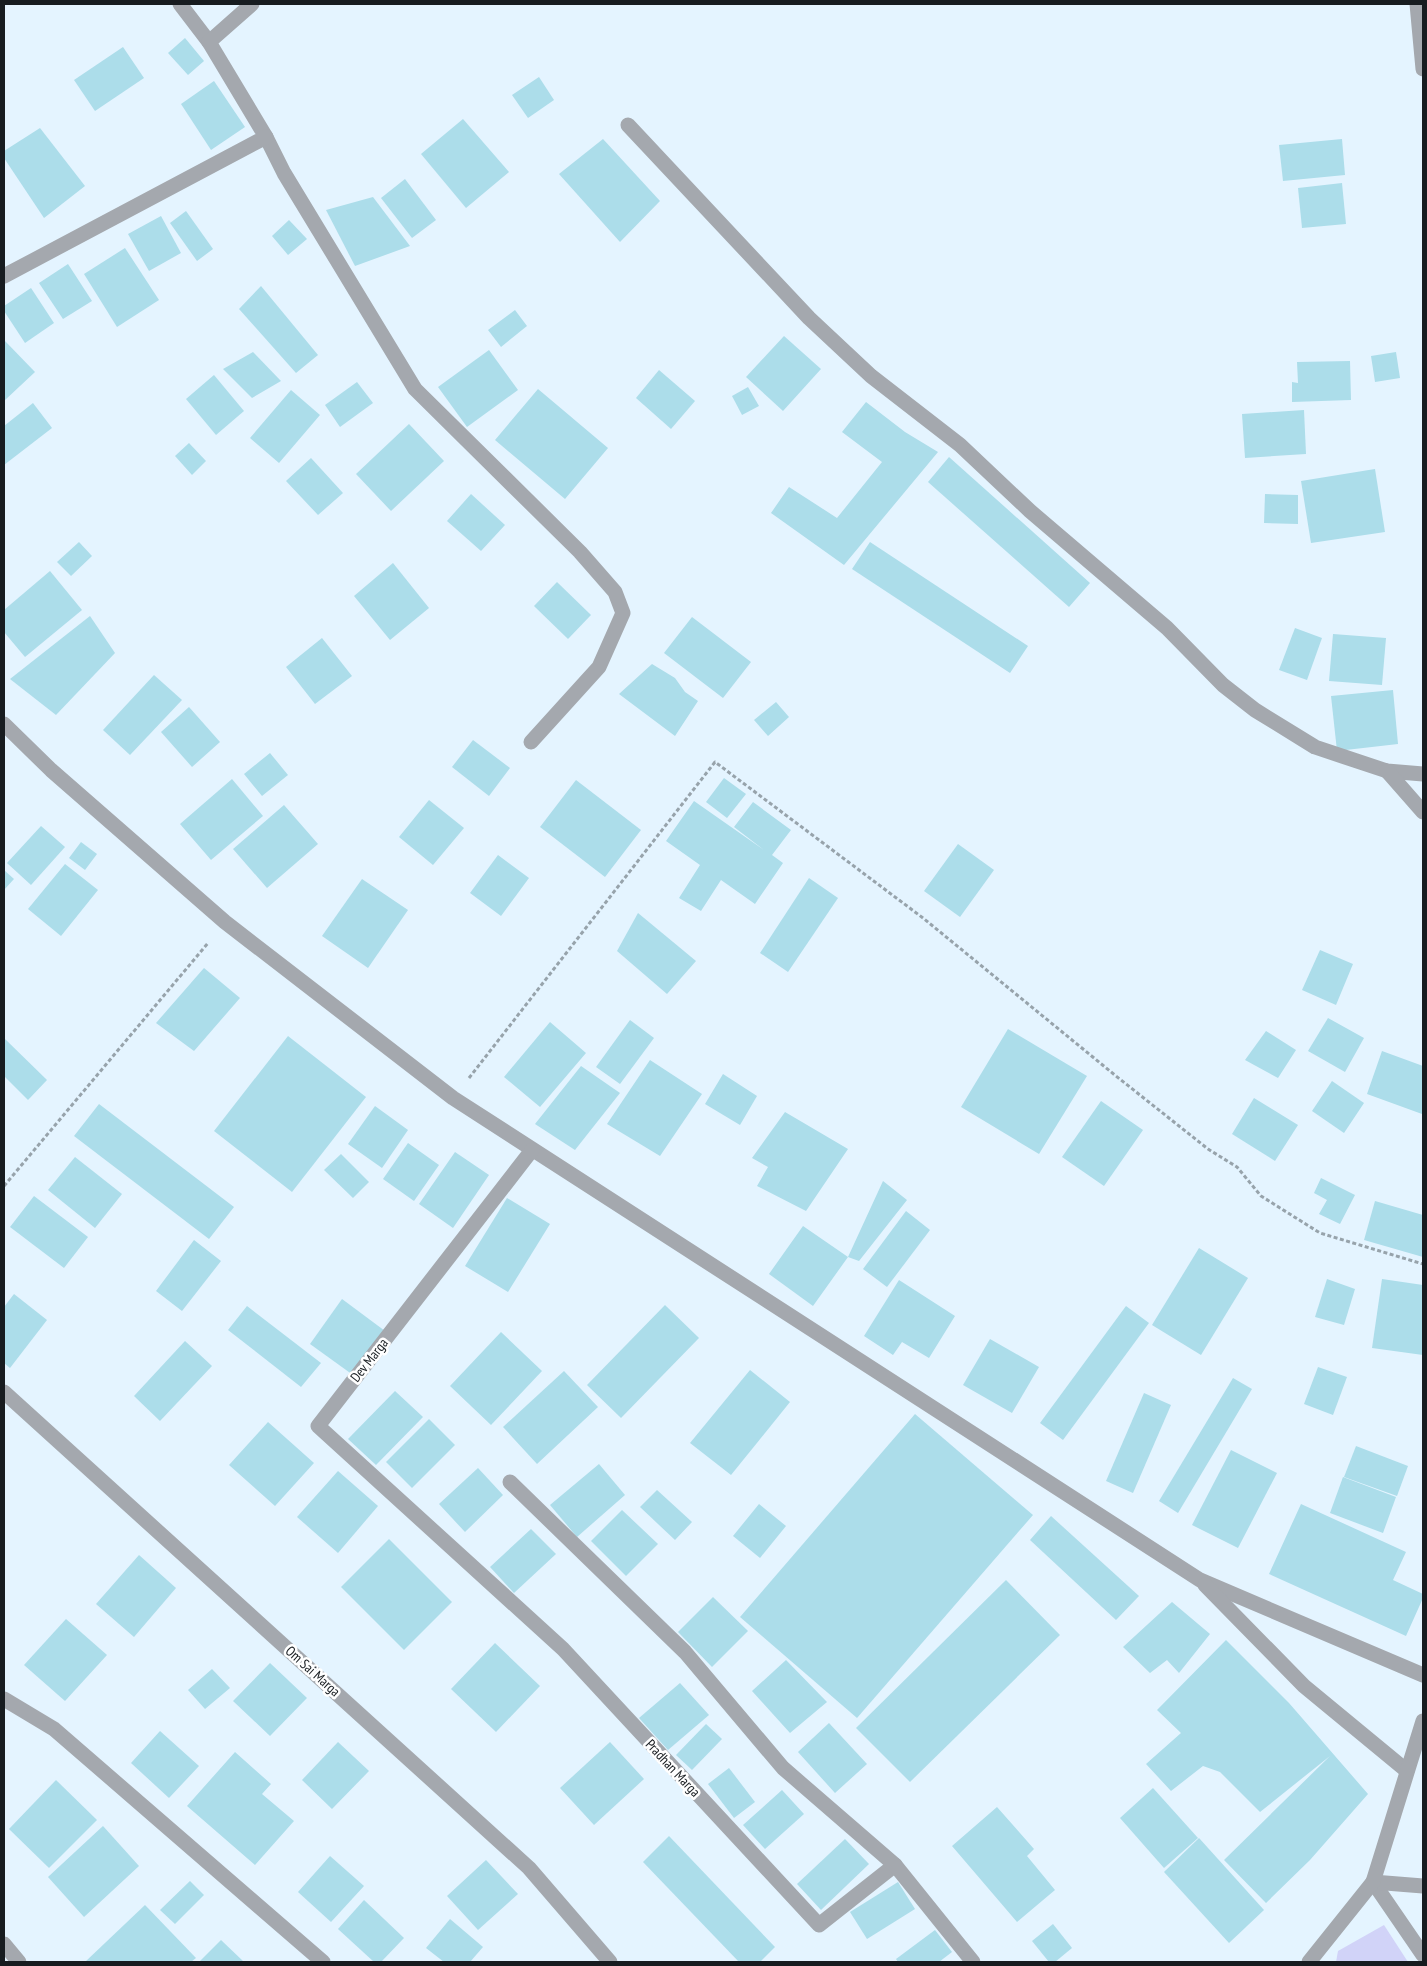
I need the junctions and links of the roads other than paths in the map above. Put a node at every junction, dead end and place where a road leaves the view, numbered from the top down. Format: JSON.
{"nodes":[{"id":1,"x":180,"y":4,"type":"edge"},
{"id":2,"x":252,"y":4,"type":"edge"},
{"id":3,"x":1417,"y":4,"type":"edge"},
{"id":4,"x":209,"y":42,"type":"junction"},
{"id":5,"x":1423,"y":69,"type":"edge"},
{"id":6,"x":628,"y":125,"type":"dead end"},
{"id":7,"x":266,"y":137,"type":"junction"},
{"id":8,"x":4,"y":276,"type":"edge"},
{"id":9,"x":4,"y":724,"type":"edge"},
{"id":10,"x":532,"y":742,"type":"dead end"},
{"id":11,"x":1387,"y":771,"type":"junction"},
{"id":12,"x":1423,"y":774,"type":"edge"},
{"id":13,"x":1423,"y":812,"type":"edge"},
{"id":14,"x":532,"y":1150,"type":"junction"},
{"id":15,"x":4,"y":1392,"type":"edge"},
{"id":16,"x":510,"y":1482,"type":"dead end"},
{"id":17,"x":454,"y":1547,"type":"joint"},
{"id":18,"x":1200,"y":1580,"type":"junction"},
{"id":19,"x":1423,"y":1675,"type":"edge"},
{"id":20,"x":4,"y":1699,"type":"edge"},
{"id":21,"x":1423,"y":1721,"type":"edge"},
{"id":22,"x":1407,"y":1772,"type":"junction"},
{"id":23,"x":895,"y":1864,"type":"junction"},
{"id":24,"x":1373,"y":1882,"type":"junction"},
{"id":25,"x":1423,"y":1886,"type":"edge"},
{"id":26,"x":4,"y":1944,"type":"edge"},
{"id":27,"x":1423,"y":1955,"type":"edge"},
{"id":28,"x":19,"y":1962,"type":"edge"},
{"id":29,"x":322,"y":1962,"type":"edge"},
{"id":30,"x":610,"y":1962,"type":"edge"},
{"id":31,"x":973,"y":1962,"type":"edge"},
{"id":32,"x":1309,"y":1962,"type":"edge"}],
"edges":[{"from":1,"to":4,"type":"street"},
{"from":2,"to":4,"type":"street"},
{"from":3,"to":5,"type":"street"},
{"from":4,"to":7,"type":"street"},
{"from":6,"to":11,"type":"street"},
{"from":7,"to":8,"type":"street"},
{"from":7,"to":10,"type":"street"},
{"from":9,"to":14,"type":"street"},
{"from":11,"to":12,"type":"street"},
{"from":11,"to":13,"type":"street"},
{"from":14,"to":17,"type":"street","name":"Dev Marga"},
{"from":14,"to":18,"type":"street"},
{"from":15,"to":30,"type":"street","name":"Om Sai Marga"},
{"from":16,"to":23,"type":"street"},
{"from":17,"to":23,"type":"street","name":"Pradhan Marga"},
{"from":18,"to":19,"type":"street"},
{"from":18,"to":22,"type":"street"},
{"from":20,"to":29,"type":"street"},
{"from":21,"to":22,"type":"street"},
{"from":22,"to":24,"type":"street"},
{"from":23,"to":31,"type":"street"},
{"from":24,"to":25,"type":"street"},
{"from":24,"to":27,"type":"street"},
{"from":24,"to":32,"type":"street"},
{"from":26,"to":28,"type":"street"}]}
